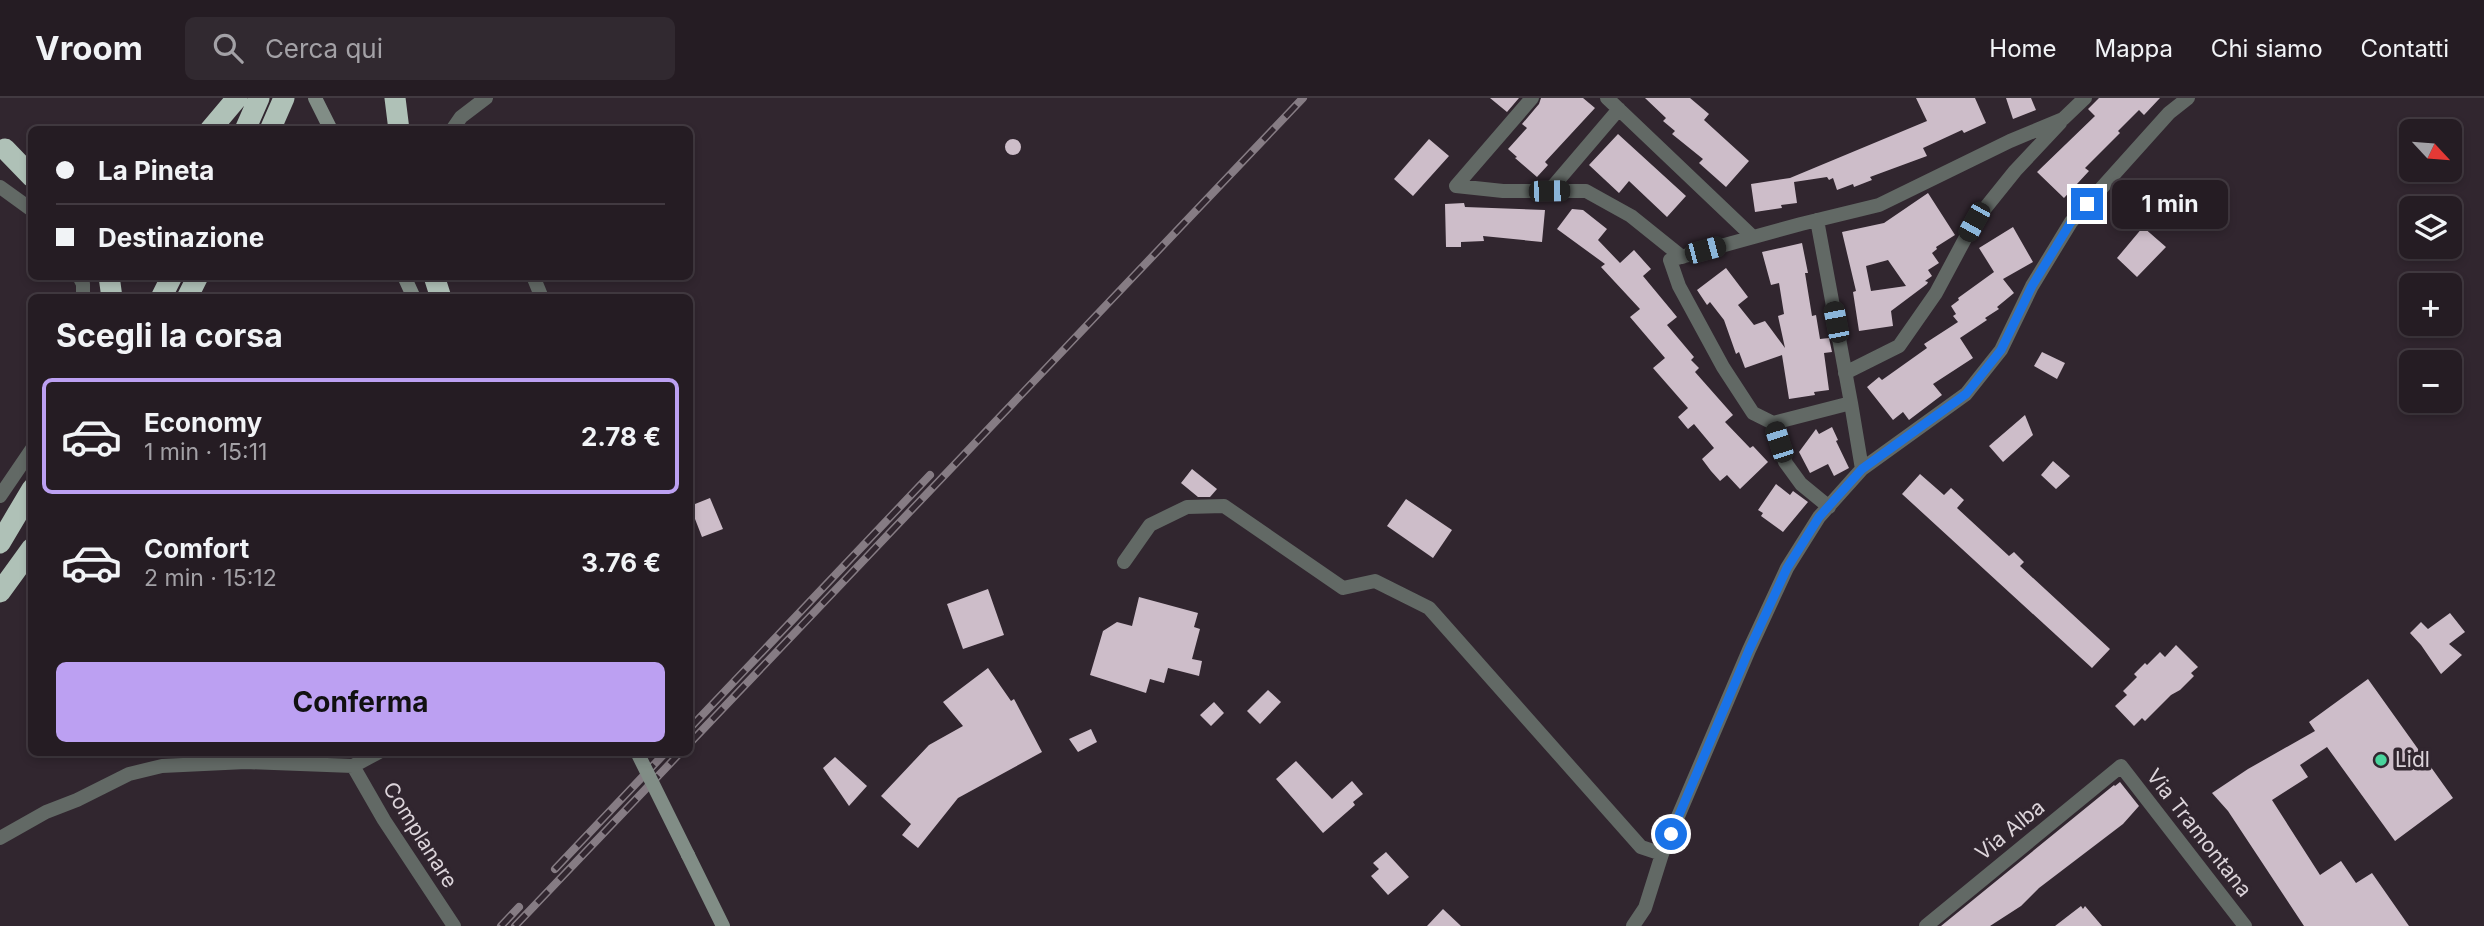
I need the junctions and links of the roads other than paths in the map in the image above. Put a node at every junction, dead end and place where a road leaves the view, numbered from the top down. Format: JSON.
{"nodes":[{"id":1,"x":237,"y":98,"type":"edge"},
{"id":2,"x":259,"y":98,"type":"edge"},
{"id":3,"x":284,"y":98,"type":"edge"},
{"id":4,"x":315,"y":98,"type":"edge"},
{"id":5,"x":395,"y":98,"type":"edge"},
{"id":6,"x":486,"y":98,"type":"edge"},
{"id":7,"x":1532,"y":98,"type":"edge"},
{"id":8,"x":1607,"y":98,"type":"edge"},
{"id":9,"x":2085,"y":98,"type":"edge"},
{"id":10,"x":2188,"y":98,"type":"edge"},
{"id":11,"x":1619,"y":109,"type":"junction"},
{"id":12,"x":2063,"y":120,"type":"junction"},
{"id":13,"x":214,"y":126,"type":"edge"},
{"id":14,"x":247,"y":126,"type":"edge"},
{"id":15,"x":272,"y":126,"type":"edge"},
{"id":16,"x":329,"y":126,"type":"edge"},
{"id":17,"x":398,"y":126,"type":"edge"},
{"id":18,"x":455,"y":126,"type":"edge"},
{"id":19,"x":3,"y":147,"type":"edge"},
{"id":20,"x":28,"y":157,"type":"edge"},
{"id":21,"x":28,"y":173,"type":"edge"},
{"id":22,"x":0,"y":187,"type":"edge"},
{"id":23,"x":1549,"y":191,"type":"junction"},
{"id":24,"x":28,"y":208,"type":"edge"},
{"id":25,"x":1817,"y":220,"type":"junction"},
{"id":26,"x":1753,"y":237,"type":"junction"},
{"id":27,"x":1682,"y":257,"type":"junction"},
{"id":28,"x":1845,"y":373,"type":"junction"},
{"id":29,"x":1851,"y":403,"type":"junction"},
{"id":30,"x":1773,"y":423,"type":"junction"},
{"id":31,"x":28,"y":455,"type":"edge"},
{"id":32,"x":1862,"y":469,"type":"junction"},
{"id":33,"x":0,"y":496,"type":"edge"},
{"id":34,"x":28,"y":496,"type":"edge"},
{"id":35,"x":1829,"y":506,"type":"junction"},
{"id":36,"x":28,"y":514,"type":"edge"},
{"id":37,"x":0,"y":543,"type":"edge"},
{"id":38,"x":0,"y":553,"type":"edge"},
{"id":39,"x":28,"y":554,"type":"edge"},
{"id":40,"x":1124,"y":562,"type":"dead end"},
{"id":41,"x":28,"y":563,"type":"edge"},
{"id":42,"x":0,"y":594,"type":"edge"},
{"id":43,"x":371,"y":756,"type":"edge"},
{"id":44,"x":639,"y":756,"type":"edge"},
{"id":45,"x":352,"y":766,"type":"junction"},
{"id":46,"x":2121,"y":766,"type":"joint"},
{"id":47,"x":0,"y":838,"type":"edge"},
{"id":48,"x":1662,"y":854,"type":"junction"},
{"id":49,"x":454,"y":926,"type":"edge"},
{"id":50,"x":723,"y":926,"type":"edge"},
{"id":51,"x":1633,"y":926,"type":"edge"},
{"id":52,"x":1926,"y":926,"type":"edge"},
{"id":53,"x":2245,"y":926,"type":"edge"}],
"edges":[{"from":1,"to":13,"type":"highway"},
{"from":2,"to":14,"type":"highway"},
{"from":3,"to":15,"type":"highway"},
{"from":4,"to":16,"type":"main road"},
{"from":5,"to":17,"type":"highway"},
{"from":6,"to":18,"type":"street"},
{"from":7,"to":23,"type":"street"},
{"from":8,"to":11,"type":"street"},
{"from":9,"to":12,"type":"street"},
{"from":10,"to":32,"type":"street"},
{"from":11,"to":23,"type":"street"},
{"from":11,"to":26,"type":"street"},
{"from":12,"to":25,"type":"street"},
{"from":12,"to":28,"type":"street"},
{"from":19,"to":20,"type":"highway"},
{"from":19,"to":21,"type":"highway"},
{"from":22,"to":24,"type":"street"},
{"from":23,"to":27,"type":"street"},
{"from":25,"to":26,"type":"street"},
{"from":25,"to":28,"type":"street"},
{"from":26,"to":27,"type":"street"},
{"from":27,"to":30,"type":"street"},
{"from":28,"to":29,"type":"street"},
{"from":29,"to":30,"type":"street"},
{"from":29,"to":32,"type":"street"},
{"from":30,"to":35,"type":"street"},
{"from":31,"to":33,"type":"street"},
{"from":32,"to":35,"type":"street"},
{"from":34,"to":37,"type":"highway"},
{"from":35,"to":48,"type":"street"},
{"from":36,"to":38,"type":"highway"},
{"from":39,"to":42,"type":"highway"},
{"from":40,"to":48,"type":"street"},
{"from":41,"to":42,"type":"highway"},
{"from":43,"to":45,"type":"street"},
{"from":44,"to":50,"type":"main road","bridge":true},
{"from":45,"to":47,"type":"street"},
{"from":45,"to":49,"type":"street","name":"Complanare"},
{"from":46,"to":52,"type":"street","name":"Via Alba"},
{"from":46,"to":53,"type":"street","name":"Via Tramontana"},
{"from":48,"to":51,"type":"street"}]}
